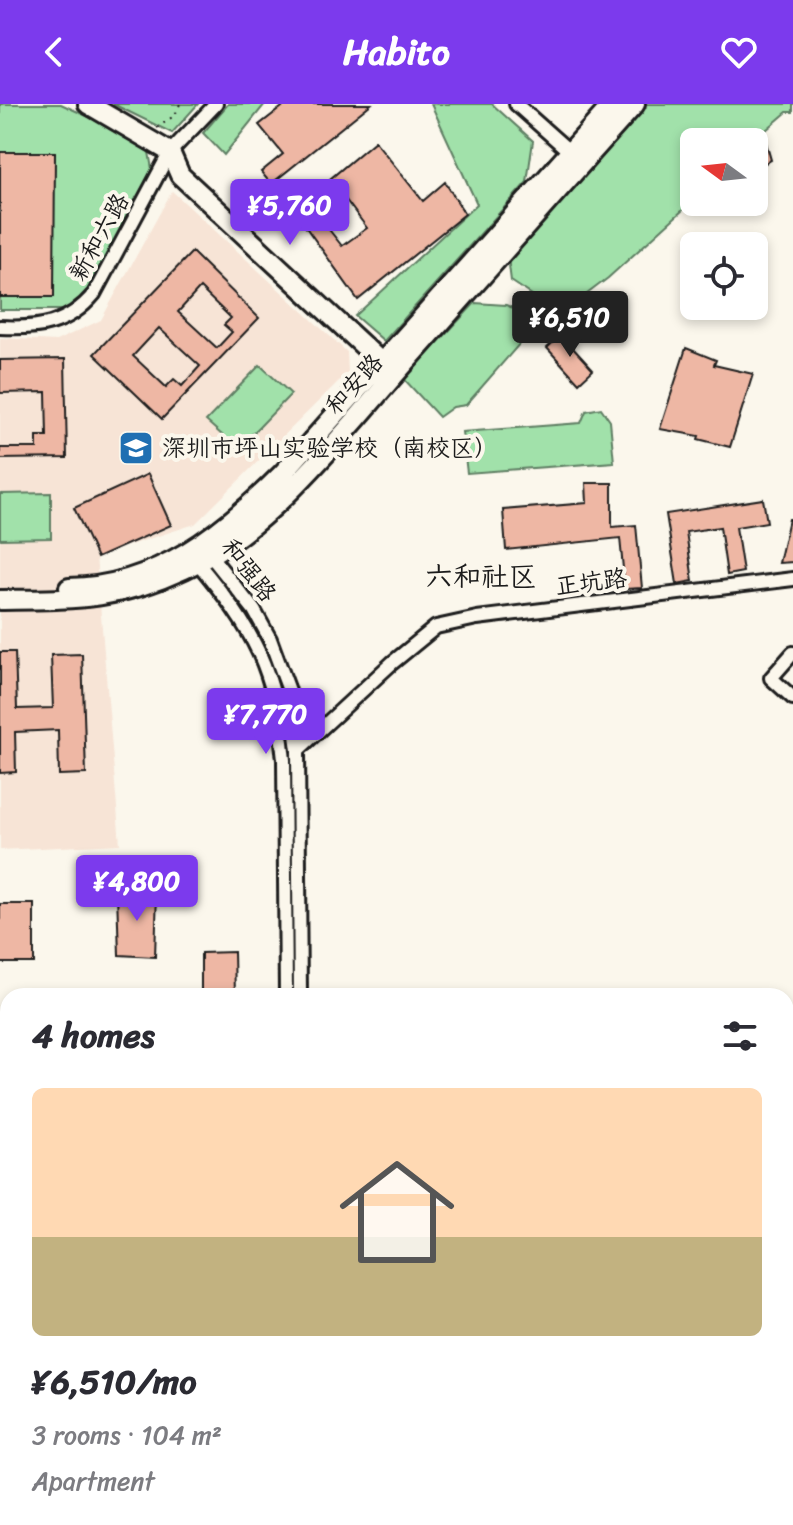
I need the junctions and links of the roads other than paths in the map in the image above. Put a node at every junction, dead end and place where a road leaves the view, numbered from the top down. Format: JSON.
{"nodes":[{"id":1,"x":88,"y":104,"type":"edge"},
{"id":2,"x":216,"y":104,"type":"edge"},
{"id":3,"x":516,"y":104,"type":"edge"},
{"id":4,"x":613,"y":104,"type":"edge"},
{"id":5,"x":635,"y":104,"type":"edge"},
{"id":6,"x":170,"y":152,"type":"junction"},
{"id":7,"x":570,"y":152,"type":"junction"},
{"id":8,"x":0,"y":327,"type":"edge"},
{"id":9,"x":382,"y":363,"type":"junction"},
{"id":10,"x":240,"y":525,"type":"junction"},
{"id":11,"x":203,"y":554,"type":"junction"},
{"id":12,"x":793,"y":579,"type":"edge"},
{"id":13,"x":0,"y":588,"type":"edge"},
{"id":14,"x":0,"y":600,"type":"edge"},
{"id":15,"x":793,"y":653,"type":"edge"},
{"id":16,"x":793,"y":698,"type":"edge"},
{"id":17,"x":298,"y":750,"type":"junction"},
{"id":18,"x":286,"y":988,"type":"edge"},
{"id":19,"x":300,"y":988,"type":"edge"}],
"edges":[{"from":1,"to":6,"type":"street"},
{"from":2,"to":6,"type":"street","name":"新和六路"},
{"from":3,"to":7,"type":"street"},
{"from":4,"to":7,"type":"street","name":"和安路"},
{"from":5,"to":10,"type":"street","name":"和安路"},
{"from":6,"to":8,"type":"street","name":"新和六路"},
{"from":6,"to":9,"type":"street"},
{"from":7,"to":9,"type":"street","name":"和安路"},
{"from":9,"to":10,"type":"street","name":"和安路"},
{"from":10,"to":11,"type":"street","name":"和安路"},
{"from":11,"to":13,"type":"street","name":"和安路"},
{"from":11,"to":14,"type":"street","name":"和安路"},
{"from":11,"to":17,"type":"street","name":"和强路"},
{"from":11,"to":18,"type":"street","name":"和强路"},
{"from":12,"to":17,"type":"street","name":"正坑路"},
{"from":15,"to":16,"type":"street"},
{"from":17,"to":19,"type":"street","name":"和强路"}]}
